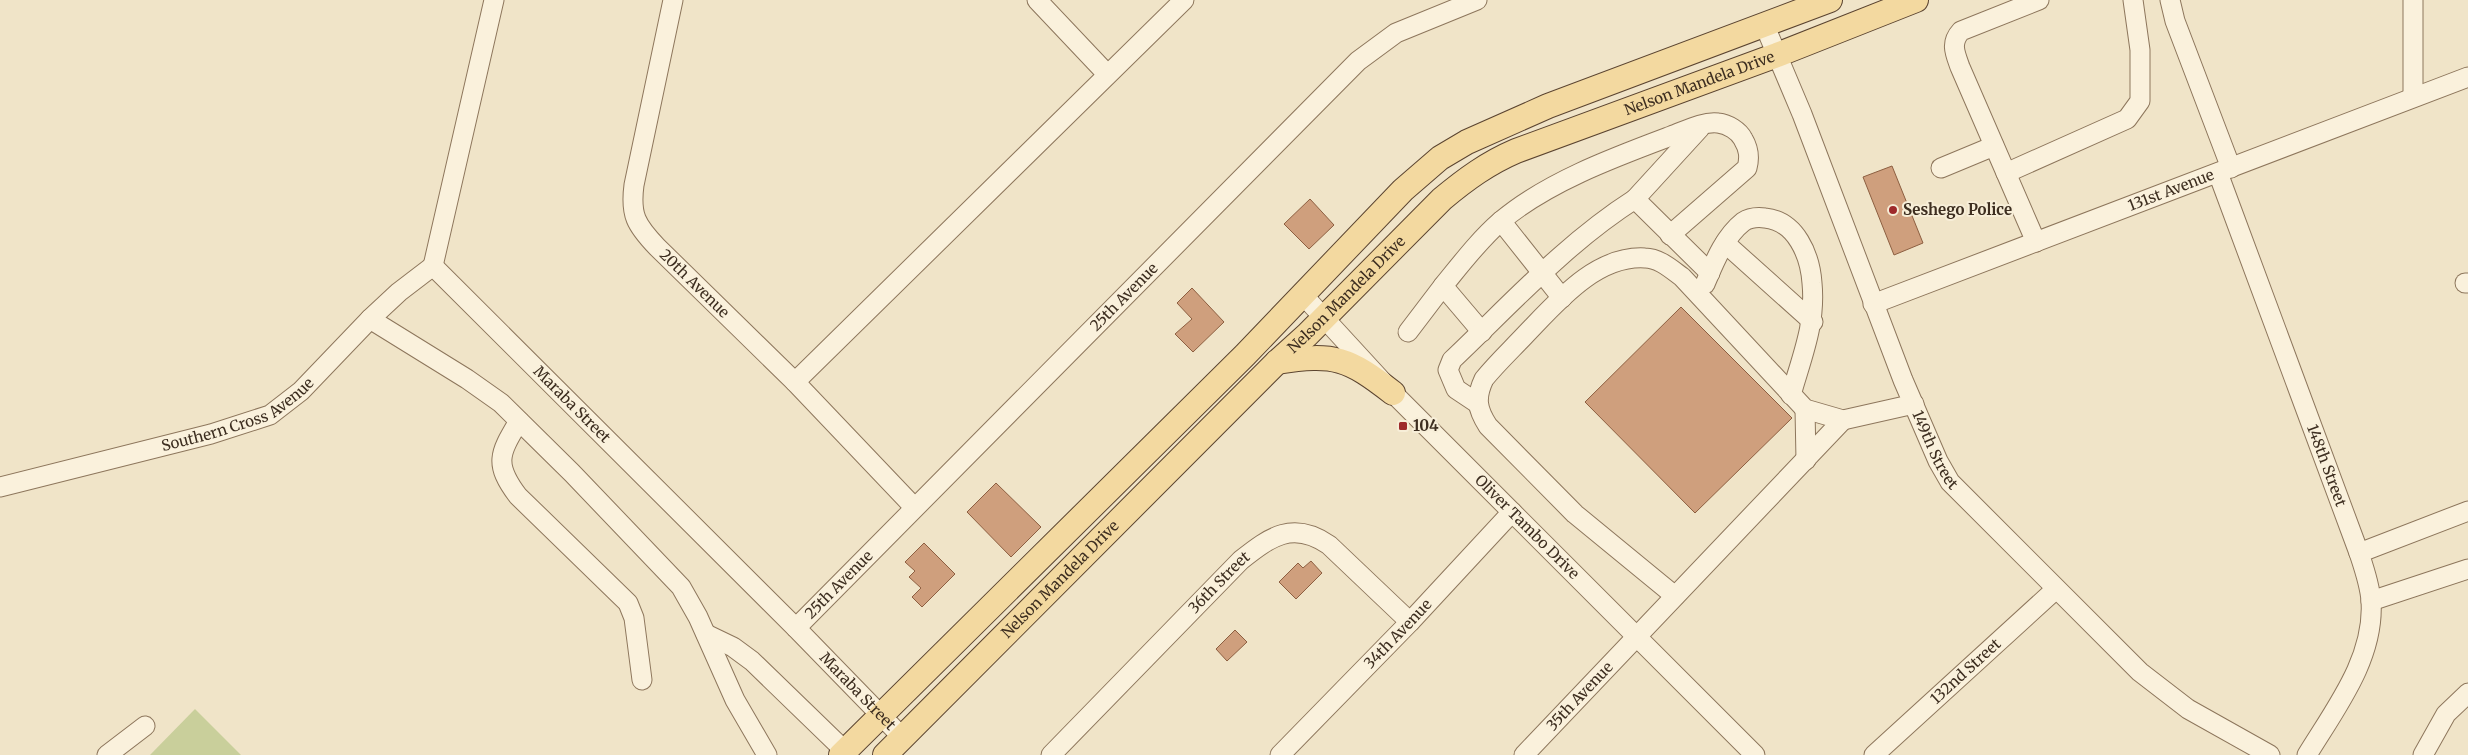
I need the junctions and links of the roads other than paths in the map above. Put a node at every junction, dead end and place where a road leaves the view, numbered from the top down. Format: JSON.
{"nodes":[{"id":1,"x":494,"y":0,"type":"edge"},
{"id":2,"x":673,"y":0,"type":"edge"},
{"id":3,"x":1037,"y":0,"type":"edge"},
{"id":4,"x":1184,"y":0,"type":"edge"},
{"id":5,"x":1477,"y":0,"type":"edge"},
{"id":6,"x":1830,"y":0,"type":"edge"},
{"id":7,"x":1916,"y":0,"type":"edge"},
{"id":8,"x":2039,"y":0,"type":"edge"},
{"id":9,"x":2133,"y":0,"type":"edge"},
{"id":10,"x":2170,"y":0,"type":"edge"},
{"id":11,"x":2413,"y":0,"type":"edge"},
{"id":12,"x":1764,"y":24,"type":"junction"},
{"id":13,"x":1777,"y":55,"type":"junction"},
{"id":14,"x":1107,"y":74,"type":"junction"},
{"id":15,"x":2468,"y":77,"type":"edge"},
{"id":16,"x":2413,"y":97,"type":"junction"},
{"id":17,"x":1703,"y":124,"type":"junction"},
{"id":18,"x":1994,"y":146,"type":"junction"},
{"id":19,"x":1941,"y":168,"type":"dead end"},
{"id":20,"x":2224,"y":170,"type":"junction"},
{"id":21,"x":2006,"y":173,"type":"junction"},
{"id":22,"x":1635,"y":199,"type":"junction"},
{"id":23,"x":1501,"y":221,"type":"junction"},
{"id":24,"x":1670,"y":235,"type":"junction"},
{"id":25,"x":2036,"y":242,"type":"junction"},
{"id":26,"x":1725,"y":243,"type":"junction"},
{"id":27,"x":433,"y":266,"type":"junction"},
{"id":28,"x":1543,"y":272,"type":"junction"},
{"id":29,"x":1710,"y":273,"type":"junction"},
{"id":30,"x":1443,"y":286,"type":"junction"},
{"id":31,"x":1302,"y":294,"type":"junction"},
{"id":32,"x":1700,"y":296,"type":"junction"},
{"id":33,"x":1562,"y":298,"type":"junction"},
{"id":34,"x":1873,"y":304,"type":"junction"},
{"id":35,"x":1324,"y":318,"type":"junction"},
{"id":36,"x":370,"y":319,"type":"junction"},
{"id":37,"x":1812,"y":322,"type":"junction"},
{"id":38,"x":1408,"y":332,"type":"dead end"},
{"id":39,"x":1482,"y":332,"type":"junction"},
{"id":40,"x":1278,"y":362,"type":"junction"},
{"id":41,"x":796,"y":382,"type":"junction"},
{"id":42,"x":1393,"y":393,"type":"junction"},
{"id":43,"x":1791,"y":394,"type":"junction"},
{"id":44,"x":1477,"y":403,"type":"junction"},
{"id":45,"x":1914,"y":404,"type":"junction"},
{"id":46,"x":1805,"y":409,"type":"junction"},
{"id":47,"x":1843,"y":420,"type":"junction"},
{"id":48,"x":519,"y":421,"type":"junction"},
{"id":49,"x":1806,"y":460,"type":"junction"},
{"id":50,"x":0,"y":487,"type":"edge"},
{"id":51,"x":914,"y":507,"type":"junction"},
{"id":52,"x":2468,"y":511,"type":"edge"},
{"id":53,"x":1512,"y":512,"type":"junction"},
{"id":54,"x":2359,"y":553,"type":"junction"},
{"id":55,"x":2468,"y":569,"type":"edge"},
{"id":56,"x":2056,"y":589,"type":"junction"},
{"id":57,"x":1675,"y":596,"type":"junction"},
{"id":58,"x":2371,"y":601,"type":"junction"},
{"id":59,"x":1410,"y":622,"type":"junction"},
{"id":60,"x":796,"y":628,"type":"junction"},
{"id":61,"x":706,"y":634,"type":"junction"},
{"id":62,"x":1637,"y":637,"type":"junction"},
{"id":63,"x":642,"y":680,"type":"dead end"},
{"id":64,"x":2468,"y":693,"type":"edge"},
{"id":65,"x":880,"y":715,"type":"junction"},
{"id":66,"x":145,"y":726,"type":"dead end"},
{"id":67,"x":902,"y":738,"type":"junction"},
{"id":68,"x":843,"y":753,"type":"edge"},
{"id":69,"x":107,"y":755,"type":"edge"},
{"id":70,"x":766,"y":755,"type":"edge"},
{"id":71,"x":885,"y":755,"type":"edge"},
{"id":72,"x":1051,"y":755,"type":"edge"},
{"id":73,"x":1280,"y":755,"type":"edge"},
{"id":74,"x":1524,"y":755,"type":"edge"},
{"id":75,"x":1755,"y":755,"type":"edge"},
{"id":76,"x":1874,"y":755,"type":"edge"},
{"id":77,"x":2270,"y":755,"type":"edge"},
{"id":78,"x":2307,"y":755,"type":"edge"},
{"id":79,"x":2423,"y":755,"type":"edge"}],
"edges":[{"from":1,"to":27,"type":"street"},
{"from":2,"to":41,"type":"street","name":"20th Avenue"},
{"from":3,"to":14,"type":"street"},
{"from":4,"to":14,"type":"street"},
{"from":5,"to":51,"type":"street","name":"25th Avenue"},
{"from":6,"to":12,"type":"main road","name":"Nelson Mandela Drive"},
{"from":7,"to":13,"type":"main road","name":"Nelson Mandela Drive"},
{"from":8,"to":18,"type":"street"},
{"from":9,"to":21,"type":"street"},
{"from":10,"to":20,"type":"street","name":"148th Street"},
{"from":11,"to":16,"type":"street"},
{"from":12,"to":13,"type":"street","name":"149th Street"},
{"from":12,"to":31,"type":"main road","name":"Nelson Mandela Drive"},
{"from":13,"to":34,"type":"street","name":"149th Street"},
{"from":13,"to":35,"type":"main road","name":"Nelson Mandela Drive"},
{"from":14,"to":41,"type":"street"},
{"from":15,"to":16,"type":"street","name":"131st Avenue"},
{"from":16,"to":20,"type":"street","name":"131st Avenue"},
{"from":17,"to":22,"type":"street"},
{"from":17,"to":23,"type":"street"},
{"from":17,"to":24,"type":"street"},
{"from":18,"to":19,"type":"street"},
{"from":18,"to":21,"type":"street"},
{"from":20,"to":25,"type":"street","name":"131st Avenue"},
{"from":20,"to":54,"type":"street","name":"148th Street"},
{"from":21,"to":25,"type":"street"},
{"from":22,"to":24,"type":"street"},
{"from":22,"to":28,"type":"street"},
{"from":23,"to":28,"type":"street"},
{"from":23,"to":30,"type":"street"},
{"from":24,"to":29,"type":"street"},
{"from":25,"to":34,"type":"street","name":"131st Avenue"},
{"from":26,"to":29,"type":"street"},
{"from":26,"to":37,"type":"street"},
{"from":26,"to":37,"type":"street"},
{"from":27,"to":36,"type":"street","name":"Southern Cross Avenue"},
{"from":27,"to":60,"type":"street","name":"Maraba Street"},
{"from":28,"to":33,"type":"street"},
{"from":28,"to":39,"type":"street"},
{"from":29,"to":32,"type":"street"},
{"from":30,"to":38,"type":"street"},
{"from":30,"to":39,"type":"street"},
{"from":31,"to":35,"type":"street","name":"Oliver Tambo Drive"},
{"from":31,"to":65,"type":"main road","name":"Nelson Mandela Drive"},
{"from":32,"to":33,"type":"street"},
{"from":32,"to":43,"type":"street"},
{"from":33,"to":44,"type":"street"},
{"from":34,"to":45,"type":"street","name":"149th Street"},
{"from":35,"to":40,"type":"main road","name":"Nelson Mandela Drive"},
{"from":35,"to":42,"type":"street","name":"Oliver Tambo Drive"},
{"from":36,"to":48,"type":"street"},
{"from":36,"to":50,"type":"street","name":"Southern Cross Avenue"},
{"from":37,"to":43,"type":"street"},
{"from":39,"to":44,"type":"street"},
{"from":40,"to":42,"type":"main road"},
{"from":40,"to":67,"type":"main road","name":"Nelson Mandela Drive"},
{"from":41,"to":51,"type":"street","name":"20th Avenue"},
{"from":42,"to":53,"type":"street","name":"Oliver Tambo Drive"},
{"from":43,"to":46,"type":"street"},
{"from":44,"to":57,"type":"street"},
{"from":45,"to":47,"type":"street"},
{"from":45,"to":56,"type":"street","name":"149th Street"},
{"from":46,"to":47,"type":"street"},
{"from":46,"to":49,"type":"street"},
{"from":47,"to":49,"type":"street","name":"35th Avenue"},
{"from":48,"to":61,"type":"street"},
{"from":48,"to":63,"type":"street"},
{"from":49,"to":57,"type":"street","name":"35th Avenue"},
{"from":51,"to":60,"type":"street","name":"25th Avenue"},
{"from":52,"to":54,"type":"street"},
{"from":53,"to":59,"type":"street","name":"34th Avenue"},
{"from":53,"to":62,"type":"street","name":"Oliver Tambo Drive"},
{"from":54,"to":58,"type":"street","name":"148th Street"},
{"from":55,"to":58,"type":"street"},
{"from":56,"to":76,"type":"street","name":"132nd Street"},
{"from":56,"to":77,"type":"street","name":"149th Street"},
{"from":57,"to":62,"type":"street","name":"35th Avenue"},
{"from":58,"to":78,"type":"street","name":"148th Street"},
{"from":59,"to":72,"type":"street","name":"36th Street"},
{"from":59,"to":73,"type":"street","name":"34th Avenue"},
{"from":60,"to":65,"type":"street","name":"Maraba Street"},
{"from":61,"to":68,"type":"street"},
{"from":61,"to":70,"type":"street"},
{"from":62,"to":74,"type":"street","name":"35th Avenue"},
{"from":62,"to":75,"type":"street","name":"Oliver Tambo Drive"},
{"from":64,"to":79,"type":"street"},
{"from":65,"to":67,"type":"street","name":"Maraba Street"},
{"from":65,"to":68,"type":"main road","name":"Nelson Mandela Drive"},
{"from":66,"to":69,"type":"street"},
{"from":67,"to":71,"type":"main road","name":"Nelson Mandela Drive"}]}
